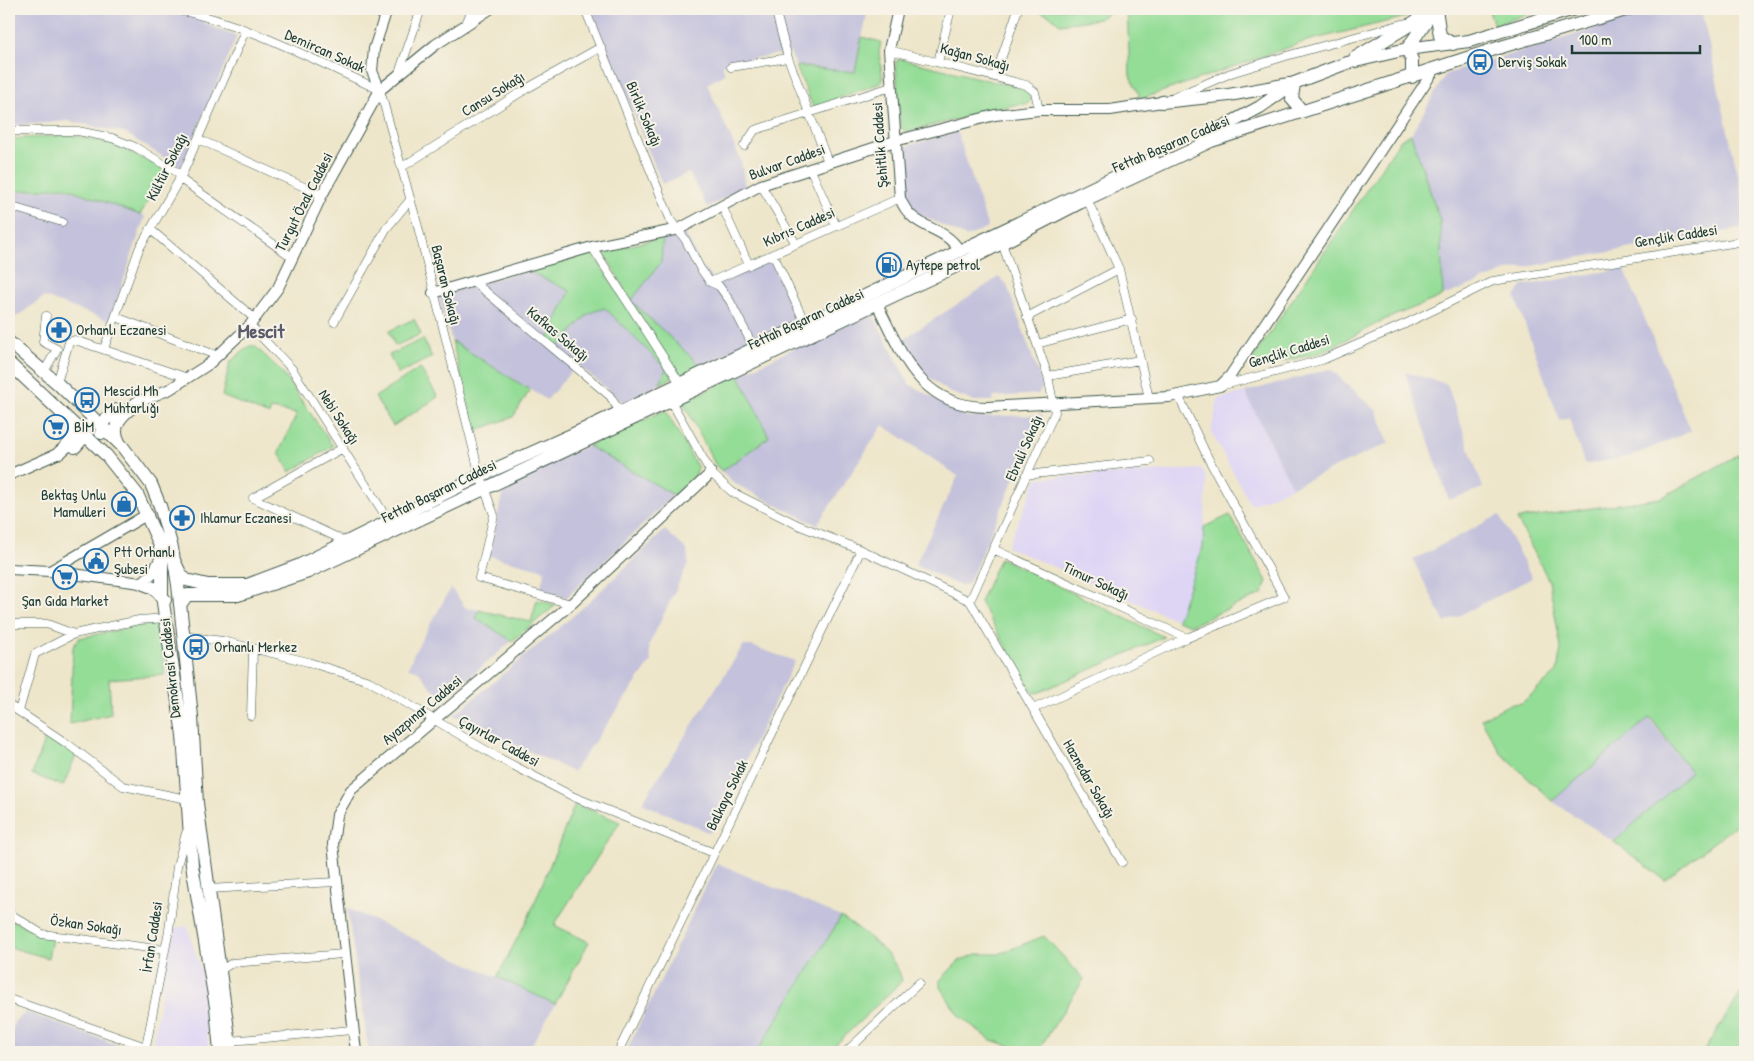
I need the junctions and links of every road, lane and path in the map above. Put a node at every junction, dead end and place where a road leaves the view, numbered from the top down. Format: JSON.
{"nodes":[{"id":1,"x":174,"y":9,"type":"edge"},
{"id":2,"x":365,"y":9,"type":"edge"},
{"id":3,"x":421,"y":9,"type":"edge"},
{"id":4,"x":472,"y":9,"type":"edge"},
{"id":5,"x":490,"y":9,"type":"edge"},
{"id":6,"x":585,"y":9,"type":"edge"},
{"id":7,"x":776,"y":9,"type":"edge"},
{"id":8,"x":898,"y":9,"type":"edge"},
{"id":9,"x":951,"y":9,"type":"edge"},
{"id":10,"x":1018,"y":9,"type":"edge"},
{"id":11,"x":1436,"y":9,"type":"edge"},
{"id":12,"x":1574,"y":9,"type":"edge"},
{"id":13,"x":1629,"y":9,"type":"edge"},
{"id":14,"x":386,"y":12,"type":"edge"},
{"id":15,"x":1411,"y":22,"type":"junction"},
{"id":16,"x":466,"y":24,"type":"junction"},
{"id":17,"x":245,"y":30,"type":"junction"},
{"id":18,"x":1453,"y":44,"type":"junction"},
{"id":19,"x":601,"y":47,"type":"junction"},
{"id":20,"x":1407,"y":49,"type":"junction"},
{"id":21,"x":889,"y":50,"type":"junction"},
{"id":22,"x":788,"y":58,"type":"junction"},
{"id":23,"x":938,"y":62,"type":"junction"},
{"id":24,"x":1347,"y":63,"type":"junction"},
{"id":25,"x":731,"y":67,"type":"dead end"},
{"id":26,"x":1434,"y":70,"type":"junction"},
{"id":27,"x":399,"y":73,"type":"junction"},
{"id":28,"x":995,"y":77,"type":"junction"},
{"id":29,"x":1412,"y":77,"type":"junction"},
{"id":30,"x":1294,"y":83,"type":"junction"},
{"id":31,"x":891,"y":87,"type":"junction"},
{"id":32,"x":380,"y":90,"type":"junction"},
{"id":33,"x":1238,"y":93,"type":"junction"},
{"id":34,"x":1162,"y":102,"type":"junction"},
{"id":35,"x":1039,"y":110,"type":"junction"},
{"id":36,"x":1302,"y":111,"type":"junction"},
{"id":37,"x":809,"y":113,"type":"junction"},
{"id":38,"x":1247,"y":114,"type":"junction"},
{"id":39,"x":1249,"y":129,"type":"junction"},
{"id":40,"x":9,"y":131,"type":"edge"},
{"id":41,"x":198,"y":138,"type":"junction"},
{"id":42,"x":894,"y":141,"type":"junction"},
{"id":43,"x":744,"y":146,"type":"dead end"},
{"id":44,"x":828,"y":162,"type":"junction"},
{"id":45,"x":402,"y":167,"type":"junction"},
{"id":46,"x":810,"y":168,"type":"junction"},
{"id":47,"x":181,"y":177,"type":"junction"},
{"id":48,"x":761,"y":185,"type":"junction"},
{"id":49,"x":322,"y":195,"type":"junction"},
{"id":50,"x":900,"y":198,"type":"junction"},
{"id":51,"x":1087,"y":199,"type":"junction"},
{"id":52,"x":410,"y":200,"type":"junction"},
{"id":53,"x":9,"y":206,"type":"edge"},
{"id":54,"x":722,"y":206,"type":"junction"},
{"id":55,"x":62,"y":222,"type":"dead end"},
{"id":56,"x":836,"y":226,"type":"junction"},
{"id":57,"x":150,"y":229,"type":"junction"},
{"id":58,"x":679,"y":229,"type":"junction"},
{"id":59,"x":1745,"y":241,"type":"edge"},
{"id":60,"x":1002,"y":243,"type":"junction"},
{"id":61,"x":796,"y":244,"type":"junction"},
{"id":62,"x":592,"y":247,"type":"junction"},
{"id":63,"x":959,"y":250,"type":"junction"},
{"id":64,"x":773,"y":254,"type":"junction"},
{"id":65,"x":292,"y":257,"type":"junction"},
{"id":66,"x":749,"y":265,"type":"junction"},
{"id":67,"x":1119,"y":269,"type":"junction"},
{"id":68,"x":473,"y":281,"type":"junction"},
{"id":69,"x":710,"y":282,"type":"junction"},
{"id":70,"x":433,"y":293,"type":"junction"},
{"id":71,"x":877,"y":304,"type":"junction"},
{"id":72,"x":46,"y":316,"type":"dead end"},
{"id":73,"x":116,"y":317,"type":"junction"},
{"id":74,"x":1027,"y":317,"type":"junction"},
{"id":75,"x":1132,"y":319,"type":"junction"},
{"id":76,"x":253,"y":322,"type":"junction"},
{"id":77,"x":334,"y":322,"type":"dead end"},
{"id":78,"x":805,"y":323,"type":"junction"},
{"id":79,"x":9,"y":342,"type":"edge"},
{"id":80,"x":1037,"y":344,"type":"junction"},
{"id":81,"x":104,"y":350,"type":"junction"},
{"id":82,"x":757,"y":353,"type":"junction"},
{"id":83,"x":218,"y":356,"type":"junction"},
{"id":84,"x":1140,"y":360,"type":"junction"},
{"id":85,"x":9,"y":363,"type":"edge"},
{"id":86,"x":37,"y":368,"type":"junction"},
{"id":87,"x":1048,"y":376,"type":"junction"},
{"id":88,"x":188,"y":378,"type":"junction"},
{"id":89,"x":680,"y":382,"type":"junction"},
{"id":90,"x":57,"y":383,"type":"junction"},
{"id":91,"x":1220,"y":386,"type":"junction"},
{"id":92,"x":1178,"y":395,"type":"junction"},
{"id":93,"x":1149,"y":398,"type":"junction"},
{"id":94,"x":670,"y":401,"type":"junction"},
{"id":95,"x":138,"y":402,"type":"junction"},
{"id":96,"x":78,"y":404,"type":"junction"},
{"id":97,"x":1054,"y":404,"type":"junction"},
{"id":98,"x":117,"y":410,"type":"junction"},
{"id":99,"x":620,"y":412,"type":"junction"},
{"id":100,"x":64,"y":414,"type":"junction"},
{"id":101,"x":88,"y":414,"type":"junction"},
{"id":102,"x":102,"y":426,"type":"junction"},
{"id":103,"x":85,"y":433,"type":"junction"},
{"id":104,"x":122,"y":446,"type":"junction"},
{"id":105,"x":74,"y":447,"type":"junction"},
{"id":106,"x":343,"y":448,"type":"junction"},
{"id":107,"x":103,"y":452,"type":"junction"},
{"id":108,"x":58,"y":453,"type":"junction"},
{"id":109,"x":1150,"y":461,"type":"dead end"},
{"id":110,"x":711,"y":473,"type":"junction"},
{"id":111,"x":9,"y":474,"type":"edge"},
{"id":112,"x":1026,"y":475,"type":"junction"},
{"id":113,"x":482,"y":482,"type":"junction"},
{"id":114,"x":148,"y":514,"type":"junction"},
{"id":115,"x":392,"y":526,"type":"junction"},
{"id":116,"x":347,"y":542,"type":"junction"},
{"id":117,"x":994,"y":549,"type":"junction"},
{"id":118,"x":861,"y":550,"type":"junction"},
{"id":119,"x":162,"y":555,"type":"junction"},
{"id":120,"x":69,"y":559,"type":"junction"},
{"id":121,"x":174,"y":560,"type":"junction"},
{"id":122,"x":9,"y":569,"type":"edge"},
{"id":123,"x":50,"y":571,"type":"junction"},
{"id":124,"x":74,"y":574,"type":"junction"},
{"id":125,"x":141,"y":583,"type":"junction"},
{"id":126,"x":178,"y":585,"type":"junction"},
{"id":127,"x":198,"y":594,"type":"junction"},
{"id":128,"x":162,"y":596,"type":"junction"},
{"id":129,"x":970,"y":601,"type":"junction"},
{"id":130,"x":571,"y":604,"type":"junction"},
{"id":131,"x":180,"y":605,"type":"junction"},
{"id":132,"x":167,"y":618,"type":"junction"},
{"id":133,"x":182,"y":621,"type":"junction"},
{"id":134,"x":9,"y":624,"type":"edge"},
{"id":135,"x":74,"y":634,"type":"junction"},
{"id":136,"x":184,"y":636,"type":"junction"},
{"id":137,"x":1187,"y":638,"type":"junction"},
{"id":138,"x":253,"y":649,"type":"junction"},
{"id":139,"x":9,"y":706,"type":"edge"},
{"id":140,"x":1032,"y":709,"type":"junction"},
{"id":141,"x":19,"y":711,"type":"junction"},
{"id":142,"x":251,"y":716,"type":"dead end"},
{"id":143,"x":434,"y":720,"type":"junction"},
{"id":144,"x":187,"y":799,"type":"junction"},
{"id":145,"x":188,"y":826,"type":"junction"},
{"id":146,"x":714,"y":853,"type":"junction"},
{"id":147,"x":1122,"y":862,"type":"dead end"},
{"id":148,"x":336,"y":882,"type":"junction"},
{"id":149,"x":208,"y":889,"type":"junction"},
{"id":150,"x":9,"y":913,"type":"edge"},
{"id":151,"x":165,"y":950,"type":"junction"},
{"id":152,"x":343,"y":954,"type":"junction"},
{"id":153,"x":221,"y":970,"type":"junction"},
{"id":154,"x":918,"y":983,"type":"dead end"},
{"id":155,"x":9,"y":999,"type":"edge"},
{"id":156,"x":352,"y":1030,"type":"junction"},
{"id":157,"x":230,"y":1047,"type":"edge"},
{"id":158,"x":146,"y":1050,"type":"edge"},
{"id":159,"x":220,"y":1052,"type":"edge"},
{"id":160,"x":356,"y":1052,"type":"edge"},
{"id":161,"x":618,"y":1052,"type":"edge"},
{"id":162,"x":846,"y":1052,"type":"edge"}],
"edges":[{"from":1,"to":17,"type":"street","name":"Demircan Sokak"},
{"from":2,"to":14,"type":"street"},
{"from":3,"to":27,"type":"street"},
{"from":4,"to":16,"type":"street"},
{"from":5,"to":16,"type":"street","name":"Turgut Özal Caddesi"},
{"from":6,"to":19,"type":"street","name":"Birlik Sokağı"},
{"from":7,"to":22,"type":"street"},
{"from":8,"to":21,"type":"street","name":"Şehitlik Caddesi"},
{"from":9,"to":23,"type":"street"},
{"from":10,"to":28,"type":"street"},
{"from":11,"to":15,"type":"main road"},
{"from":11,"to":18,"type":"main road"},
{"from":11,"to":20,"type":"main road"},
{"from":12,"to":18,"type":"main road","name":"Fettah Başaran Caddesi"},
{"from":13,"to":26,"type":"main road","name":"Fettah Başaran Caddesi"},
{"from":14,"to":32,"type":"street"},
{"from":15,"to":24,"type":"main road"},
{"from":15,"to":34,"type":"street"},
{"from":16,"to":27,"type":"street","name":"Turgut Özal Caddesi"},
{"from":17,"to":32,"type":"street","name":"Demircan Sokak"},
{"from":17,"to":41,"type":"street","name":"Kültür Sokağı"},
{"from":18,"to":20,"type":"main road","name":"Fettah Başaran Caddesi"},
{"from":19,"to":45,"type":"street","name":"Cansu Sokağı"},
{"from":19,"to":58,"type":"street","name":"Birlik Sokağı"},
{"from":20,"to":24,"type":"main road","name":"Fettah Başaran Caddesi"},
{"from":20,"to":29,"type":"main road"},
{"from":21,"to":23,"type":"street","name":"Kağan Sokağı"},
{"from":21,"to":31,"type":"street","name":"Şehitlik Caddesi"},
{"from":22,"to":25,"type":"street"},
{"from":22,"to":37,"type":"street"},
{"from":23,"to":28,"type":"street","name":"Kağan Sokağı"},
{"from":24,"to":30,"type":"main road","name":"Fettah Başaran Caddesi"},
{"from":26,"to":29,"type":"main road","name":"Fettah Başaran Caddesi"},
{"from":26,"to":91,"type":"street"},
{"from":27,"to":32,"type":"street","name":"Turgut Özal Caddesi"},
{"from":28,"to":35,"type":"street","name":"Kağan Sokağı"},
{"from":29,"to":36,"type":"main road","name":"Fettah Başaran Caddesi"},
{"from":30,"to":33,"type":"main road"},
{"from":30,"to":36,"type":"main road"},
{"from":30,"to":38,"type":"main road","name":"Fettah Başaran Caddesi"},
{"from":31,"to":37,"type":"street"},
{"from":31,"to":42,"type":"street","name":"Şehitlik Caddesi"},
{"from":32,"to":45,"type":"street","name":"Başaran Sokağı"},
{"from":32,"to":49,"type":"street","name":"Turgut Özal Caddesi"},
{"from":33,"to":34,"type":"main road"},
{"from":33,"to":38,"type":"main road"},
{"from":34,"to":35,"type":"street","name":"Bulvar Caddesi"},
{"from":35,"to":42,"type":"street","name":"Bulvar Caddesi"},
{"from":36,"to":39,"type":"main road","name":"Fettah Başaran Caddesi"},
{"from":37,"to":43,"type":"street"},
{"from":37,"to":44,"type":"street"},
{"from":38,"to":39,"type":"main road"},
{"from":38,"to":63,"type":"main road","name":"Fettah Başaran Caddesi"},
{"from":39,"to":51,"type":"main road","name":"Fettah Başaran Caddesi"},
{"from":40,"to":47,"type":"street"},
{"from":41,"to":47,"type":"street","name":"Kültür Sokağı"},
{"from":41,"to":49,"type":"street"},
{"from":42,"to":44,"type":"street","name":"Bulvar Caddesi"},
{"from":42,"to":50,"type":"street","name":"Şehitlik Caddesi"},
{"from":44,"to":46,"type":"street","name":"Bulvar Caddesi"},
{"from":45,"to":52,"type":"street","name":"Başaran Sokağı"},
{"from":46,"to":48,"type":"street","name":"Bulvar Caddesi"},
{"from":46,"to":56,"type":"street"},
{"from":47,"to":57,"type":"street","name":"Kültür Sokağı"},
{"from":47,"to":65,"type":"street"},
{"from":48,"to":54,"type":"street","name":"Bulvar Caddesi"},
{"from":48,"to":61,"type":"street"},
{"from":49,"to":65,"type":"street","name":"Turgut Özal Caddesi"},
{"from":50,"to":56,"type":"street","name":"Kıbrıs Caddesi"},
{"from":50,"to":63,"type":"street","name":"Şehitlik Caddesi"},
{"from":51,"to":60,"type":"main road","name":"Fettah Başaran Caddesi"},
{"from":51,"to":67,"type":"street"},
{"from":52,"to":70,"type":"street","name":"Başaran Sokağı"},
{"from":52,"to":77,"type":"street"},
{"from":53,"to":55,"type":"street"},
{"from":54,"to":58,"type":"street","name":"Bulvar Caddesi"},
{"from":54,"to":66,"type":"street"},
{"from":56,"to":61,"type":"street","name":"Kıbrıs Caddesi"},
{"from":57,"to":73,"type":"street","name":"Kültür Sokağı"},
{"from":57,"to":76,"type":"street","name":"Nebi Sokağı"},
{"from":58,"to":62,"type":"street","name":"Bulvar Caddesi"},
{"from":58,"to":69,"type":"street","name":"Birlik Sokağı"},
{"from":59,"to":91,"type":"street","name":"Gençlik Caddesi"},
{"from":60,"to":71,"type":"main road","name":"Fettah Başaran Caddesi"},
{"from":60,"to":74,"type":"street","name":"Ebruli Sokağı"},
{"from":61,"to":64,"type":"street","name":"Kıbrıs Caddesi"},
{"from":62,"to":68,"type":"street","name":"Bulvar Caddesi"},
{"from":62,"to":89,"type":"street"},
{"from":63,"to":78,"type":"main road","name":"Fettah Başaran Caddesi"},
{"from":64,"to":66,"type":"street","name":"Kıbrıs Caddesi"},
{"from":64,"to":78,"type":"street"},
{"from":65,"to":76,"type":"street","name":"Turgut Özal Caddesi"},
{"from":66,"to":69,"type":"street","name":"Kıbrıs Caddesi"},
{"from":67,"to":74,"type":"street"},
{"from":67,"to":75,"type":"street"},
{"from":68,"to":70,"type":"street","name":"Bulvar Caddesi"},
{"from":68,"to":99,"type":"street","name":"Kafkas Sokağı"},
{"from":69,"to":82,"type":"street","name":"Birlik Sokağı"},
{"from":70,"to":113,"type":"street","name":"Başaran Sokağı"},
{"from":71,"to":82,"type":"main road","name":"Fettah Başaran Caddesi"},
{"from":71,"to":97,"type":"street","name":"Gençlik Caddesi"},
{"from":72,"to":86,"type":"street"},
{"from":73,"to":81,"type":"street","name":"Kültür Sokağı"},
{"from":73,"to":83,"type":"street"},
{"from":74,"to":80,"type":"street","name":"Ebruli Sokağı"},
{"from":75,"to":80,"type":"street"},
{"from":75,"to":84,"type":"street"},
{"from":76,"to":83,"type":"street","name":"Turgut Özal Caddesi"},
{"from":76,"to":106,"type":"street","name":"Nebi Sokağı"},
{"from":78,"to":82,"type":"main road","name":"Fettah Başaran Caddesi"},
{"from":79,"to":86,"type":"main road","name":"Demokrasi Caddesi"},
{"from":80,"to":87,"type":"street","name":"Ebruli Sokağı"},
{"from":81,"to":88,"type":"street"},
{"from":81,"to":90,"type":"street"},
{"from":82,"to":89,"type":"main road","name":"Fettah Başaran Caddesi"},
{"from":82,"to":94,"type":"main road","name":"Fettah Başaran Caddesi"},
{"from":83,"to":88,"type":"street","name":"Turgut Özal Caddesi"},
{"from":84,"to":87,"type":"street"},
{"from":84,"to":93,"type":"street"},
{"from":85,"to":100,"type":"main road","name":"Demokrasi Caddesi"},
{"from":86,"to":90,"type":"main road","name":"Demokrasi Caddesi"},
{"from":87,"to":97,"type":"street","name":"Ebruli Sokağı"},
{"from":88,"to":95,"type":"street","name":"Turgut Özal Caddesi"},
{"from":89,"to":99,"type":"main road","name":"Fettah Başaran Caddesi"},
{"from":90,"to":96,"type":"main road","name":"Demokrasi Caddesi"},
{"from":91,"to":92,"type":"street","name":"Gençlik Caddesi"},
{"from":92,"to":93,"type":"street","name":"Gençlik Caddesi"},
{"from":92,"to":137,"type":"street"},
{"from":93,"to":97,"type":"street","name":"Gençlik Caddesi"},
{"from":94,"to":110,"type":"street"},
{"from":94,"to":113,"type":"main road","name":"Fettah Başaran Caddesi"},
{"from":95,"to":98,"type":"main road"},
{"from":95,"to":104,"type":"main road"},
{"from":96,"to":101,"type":"main road","name":"Demokrasi Caddesi"},
{"from":96,"to":103,"type":"main road"},
{"from":97,"to":112,"type":"street","name":"Ebruli Sokağı"},
{"from":98,"to":101,"type":"main road"},
{"from":98,"to":102,"type":"main road"},
{"from":99,"to":113,"type":"main road","name":"Fettah Başaran Caddesi"},
{"from":100,"to":103,"type":"main road","name":"Demokrasi Caddesi"},
{"from":100,"to":108,"type":"main road"},
{"from":101,"to":102,"type":"main road","name":"Demokrasi Caddesi"},
{"from":102,"to":104,"type":"main road","name":"Demokrasi Caddesi"},
{"from":102,"to":107,"type":"main road"},
{"from":103,"to":105,"type":"main road"},
{"from":103,"to":107,"type":"main road","name":"Demokrasi Caddesi"},
{"from":104,"to":121,"type":"main road","name":"Demokrasi Caddesi"},
{"from":105,"to":107,"type":"main road"},
{"from":105,"to":108,"type":"main road"},
{"from":106,"to":115,"type":"street","name":"Nebi Sokağı"},
{"from":106,"to":116,"type":"street"},
{"from":107,"to":114,"type":"main road","name":"Demokrasi Caddesi"},
{"from":108,"to":111,"type":"street"},
{"from":109,"to":112,"type":"street"},
{"from":110,"to":118,"type":"street"},
{"from":110,"to":130,"type":"street","name":"Ayazpınar Caddesi"},
{"from":112,"to":117,"type":"street","name":"Ebruli Sokağı"},
{"from":113,"to":115,"type":"main road","name":"Fettah Başaran Caddesi"},
{"from":113,"to":130,"type":"street","name":"Başaran Sokağı"},
{"from":114,"to":119,"type":"main road","name":"Demokrasi Caddesi"},
{"from":114,"to":120,"type":"street"},
{"from":115,"to":116,"type":"main road","name":"Fettah Başaran Caddesi"},
{"from":115,"to":127,"type":"main road","name":"Fettah Başaran Caddesi"},
{"from":116,"to":121,"type":"main road","name":"Fettah Başaran Caddesi"},
{"from":117,"to":129,"type":"street","name":"Ebruli Sokağı"},
{"from":117,"to":137,"type":"street","name":"Timur Sokağı"},
{"from":118,"to":129,"type":"street"},
{"from":118,"to":146,"type":"street","name":"Balkaya Sokak"},
{"from":119,"to":125,"type":"street"},
{"from":119,"to":126,"type":"main road"},
{"from":119,"to":128,"type":"main road","name":"Demokrasi Caddesi"},
{"from":120,"to":123,"type":"street"},
{"from":120,"to":124,"type":"street"},
{"from":121,"to":126,"type":"main road","name":"Demokrasi Caddesi"},
{"from":122,"to":123,"type":"street"},
{"from":123,"to":124,"type":"street"},
{"from":124,"to":125,"type":"street"},
{"from":125,"to":128,"type":"main road"},
{"from":126,"to":127,"type":"main road","name":"Fettah Başaran Caddesi"},
{"from":126,"to":131,"type":"main road","name":"Demokrasi Caddesi"},
{"from":127,"to":131,"type":"main road"},
{"from":128,"to":132,"type":"main road","name":"Demokrasi Caddesi"},
{"from":128,"to":133,"type":"main road"},
{"from":129,"to":140,"type":"street","name":"Haznedar Sokağı"},
{"from":130,"to":143,"type":"street","name":"Ayazpınar Caddesi"},
{"from":131,"to":133,"type":"main road","name":"Demokrasi Caddesi"},
{"from":132,"to":135,"type":"street"},
{"from":132,"to":144,"type":"main road","name":"Demokrasi Caddesi"},
{"from":133,"to":136,"type":"main road","name":"Demokrasi Caddesi"},
{"from":134,"to":135,"type":"street"},
{"from":135,"to":141,"type":"street"},
{"from":136,"to":138,"type":"street","name":"Çayırlar Caddesi"},
{"from":136,"to":149,"type":"main road","name":"Demokrasi Caddesi"},
{"from":137,"to":140,"type":"street"},
{"from":138,"to":142,"type":"street"},
{"from":138,"to":143,"type":"street","name":"Çayırlar Caddesi"},
{"from":139,"to":141,"type":"street"},
{"from":140,"to":147,"type":"street","name":"Haznedar Sokağı"},
{"from":141,"to":144,"type":"street"},
{"from":143,"to":146,"type":"street","name":"Çayırlar Caddesi"},
{"from":143,"to":148,"type":"street","name":"Ayazpınar Caddesi"},
{"from":144,"to":145,"type":"main road","name":"Demokrasi Caddesi"},
{"from":145,"to":151,"type":"street","name":"İrfan Caddesi"},
{"from":145,"to":159,"type":"main road","name":"Demokrasi Caddesi"},
{"from":146,"to":161,"type":"street","name":"Balkaya Sokak"},
{"from":148,"to":149,"type":"street"},
{"from":148,"to":152,"type":"street","name":"Ayazpınar Caddesi"},
{"from":149,"to":153,"type":"main road","name":"Demokrasi Caddesi"},
{"from":150,"to":151,"type":"street","name":"Özkan Sokağı"},
{"from":151,"to":158,"type":"street","name":"İrfan Caddesi"},
{"from":152,"to":153,"type":"street"},
{"from":152,"to":156,"type":"street","name":"Ayazpınar Caddesi"},
{"from":153,"to":157,"type":"main road","name":"Demokrasi Caddesi"},
{"from":154,"to":162,"type":"street"},
{"from":155,"to":158,"type":"street"},
{"from":156,"to":157,"type":"street"},
{"from":156,"to":160,"type":"street","name":"Ayazpınar Caddesi"}]}
